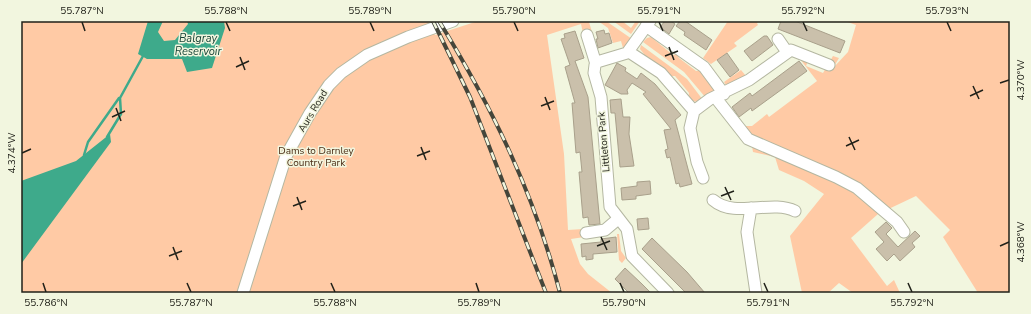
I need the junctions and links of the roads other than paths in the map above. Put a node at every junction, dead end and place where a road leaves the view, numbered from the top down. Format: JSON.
{"nodes":[{"id":1,"x":453,"y":21,"type":"edge"},
{"id":2,"x":648,"y":24,"type":"edge"},
{"id":3,"x":587,"y":35,"type":"dead end"},
{"id":4,"x":778,"y":39,"type":"dead end"},
{"id":5,"x":628,"y":52,"type":"junction"},
{"id":6,"x":787,"y":52,"type":"junction"},
{"id":7,"x":596,"y":64,"type":"junction"},
{"id":8,"x":829,"y":65,"type":"dead end"},
{"id":9,"x":720,"y":95,"type":"junction"},
{"id":10,"x":694,"y":111,"type":"junction"},
{"id":11,"x":703,"y":178,"type":"dead end"},
{"id":12,"x":713,"y":200,"type":"dead end"},
{"id":13,"x":751,"y":208,"type":"junction"},
{"id":14,"x":795,"y":211,"type":"dead end"},
{"id":15,"x":618,"y":219,"type":"junction"},
{"id":16,"x":904,"y":232,"type":"dead end"},
{"id":17,"x":586,"y":233,"type":"dead end"},
{"id":18,"x":236,"y":293,"type":"edge"},
{"id":19,"x":244,"y":293,"type":"edge"},
{"id":20,"x":668,"y":293,"type":"edge"},
{"id":21,"x":756,"y":293,"type":"edge"}],
"edges":[{"from":1,"to":19,"type":"street","name":"Aurs Road"},
{"from":2,"to":5,"type":"street"},
{"from":2,"to":9,"type":"street"},
{"from":3,"to":7,"type":"street","name":"Littleton Park"},
{"from":4,"to":6,"type":"street"},
{"from":5,"to":7,"type":"street"},
{"from":5,"to":10,"type":"street"},
{"from":6,"to":8,"type":"street"},
{"from":6,"to":9,"type":"street"},
{"from":7,"to":15,"type":"street","name":"Littleton Park"},
{"from":9,"to":10,"type":"street"},
{"from":9,"to":16,"type":"street"},
{"from":10,"to":11,"type":"street"},
{"from":12,"to":13,"type":"street"},
{"from":13,"to":14,"type":"street"},
{"from":13,"to":21,"type":"street"},
{"from":15,"to":17,"type":"street"},
{"from":15,"to":20,"type":"street","name":"Littleton Park"},
{"from":18,"to":19,"type":"street","name":"Aurs Road"}]}
